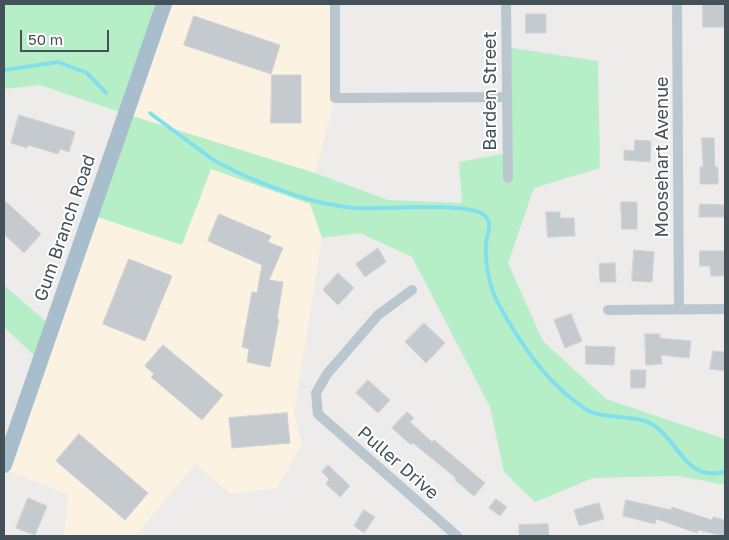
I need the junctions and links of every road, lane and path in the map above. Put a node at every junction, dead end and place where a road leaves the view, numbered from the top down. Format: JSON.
{"nodes":[{"id":1,"x":164,"y":4,"type":"edge"},
{"id":2,"x":335,"y":4,"type":"edge"},
{"id":3,"x":506,"y":4,"type":"edge"},
{"id":4,"x":677,"y":4,"type":"edge"},
{"id":5,"x":506,"y":97,"type":"junction"},
{"id":6,"x":508,"y":178,"type":"dead end"},
{"id":7,"x":412,"y":290,"type":"dead end"},
{"id":8,"x":679,"y":309,"type":"junction"},
{"id":9,"x":725,"y":309,"type":"edge"},
{"id":10,"x":608,"y":310,"type":"dead end"},
{"id":11,"x":4,"y":465,"type":"edge"},
{"id":12,"x":457,"y":536,"type":"edge"}],
"edges":[{"from":1,"to":11,"type":"main road","name":"Gum Branch Road"},
{"from":2,"to":5,"type":"street"},
{"from":3,"to":5,"type":"street","name":"Barden Street"},
{"from":4,"to":8,"type":"street","name":"Moosehart Avenue"},
{"from":5,"to":6,"type":"street","name":"Barden Street"},
{"from":7,"to":12,"type":"street","name":"Puller Drive"},
{"from":8,"to":9,"type":"street"},
{"from":8,"to":10,"type":"street"}]}
